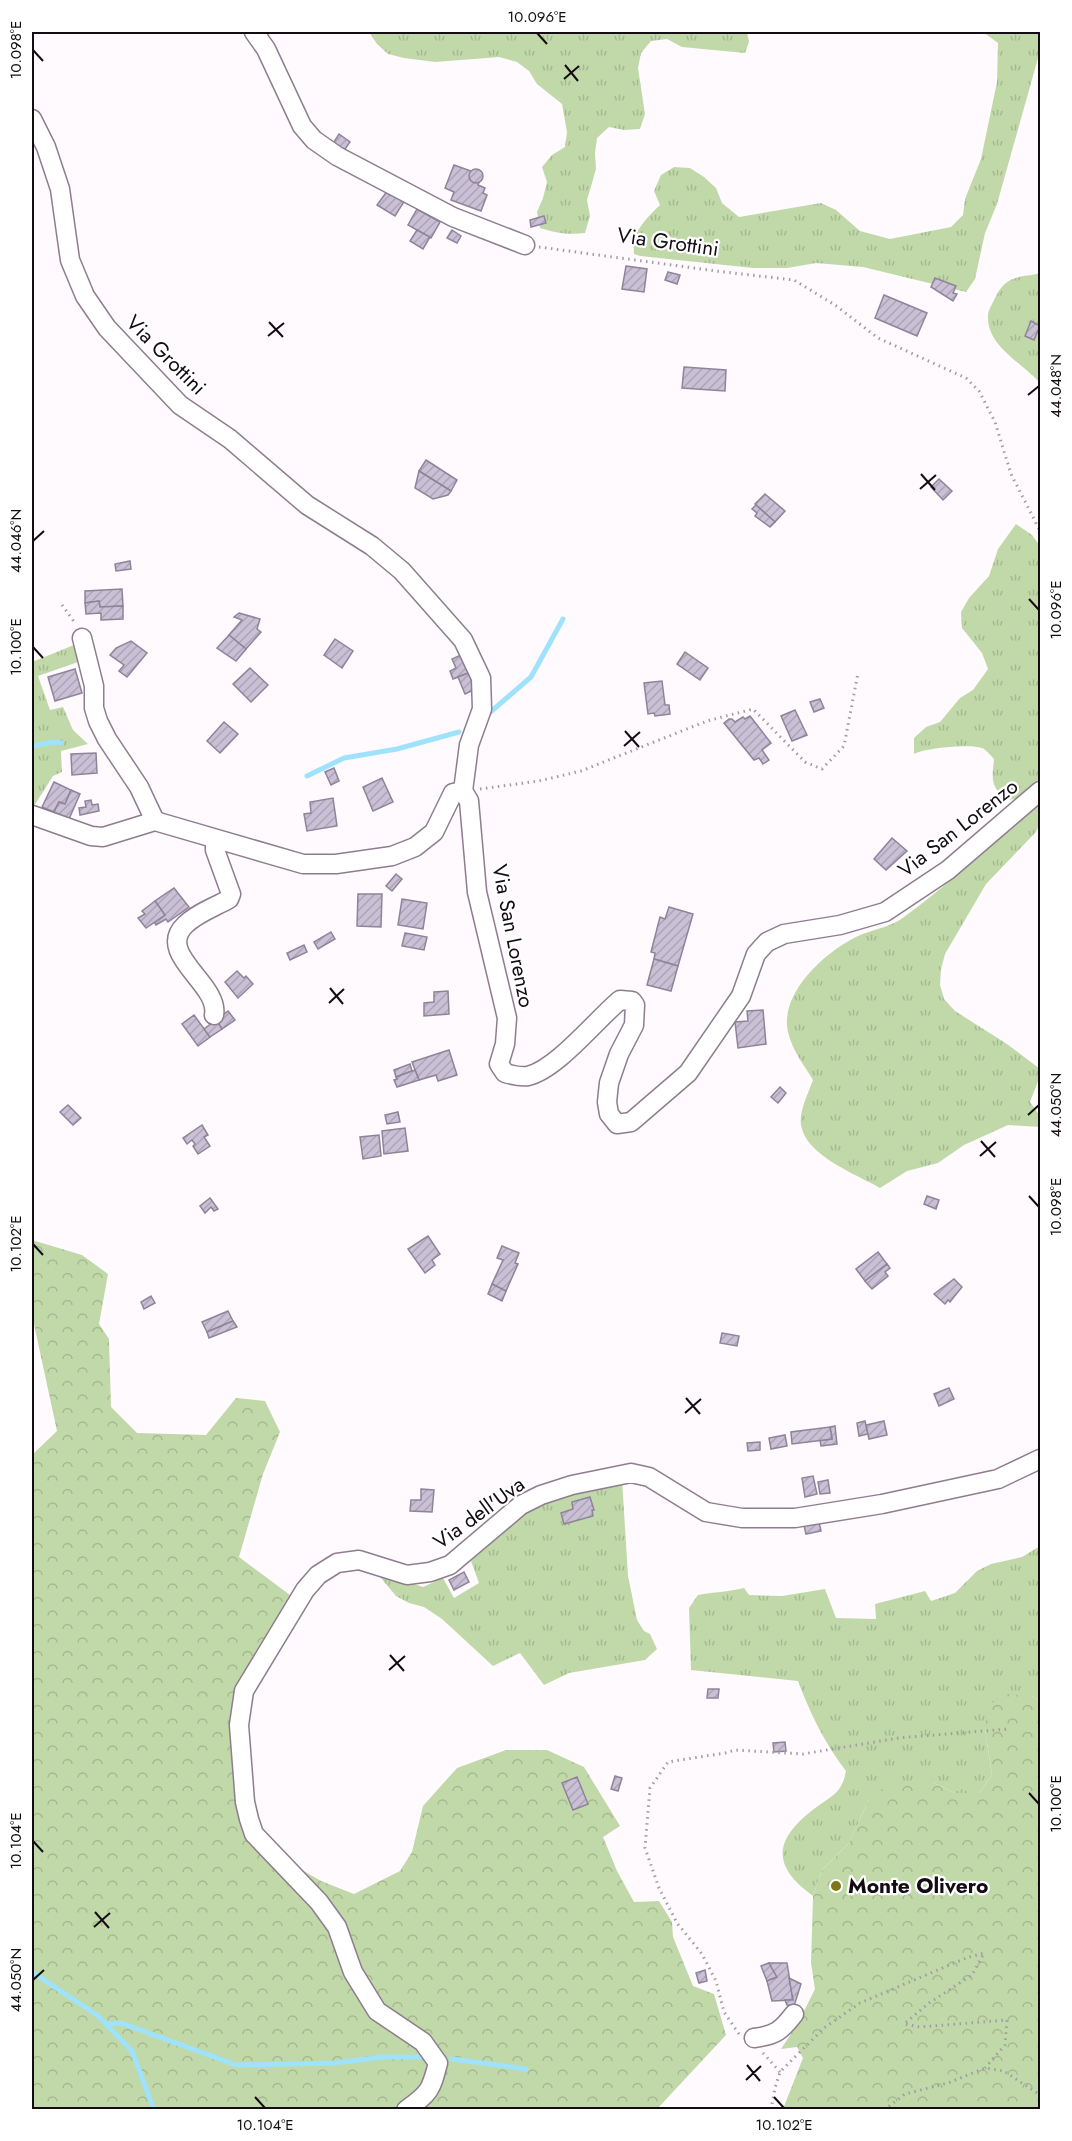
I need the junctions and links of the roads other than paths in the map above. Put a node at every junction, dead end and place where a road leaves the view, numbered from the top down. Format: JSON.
{"nodes":[{"id":1,"x":254,"y":32,"type":"edge"},
{"id":2,"x":32,"y":119,"type":"edge"},
{"id":3,"x":525,"y":245,"type":"road end"},
{"id":4,"x":82,"y":638,"type":"road end"},
{"id":5,"x":462,"y":791,"type":"junction"},
{"id":6,"x":1041,"y":791,"type":"edge"},
{"id":7,"x":32,"y":815,"type":"edge"},
{"id":8,"x":155,"y":821,"type":"junction"},
{"id":9,"x":215,"y":839,"type":"junction"},
{"id":10,"x":214,"y":1015,"type":"dead end"},
{"id":11,"x":1041,"y":1459,"type":"edge"},
{"id":12,"x":794,"y":2014,"type":"dead end"},
{"id":13,"x":754,"y":2038,"type":"road end"},
{"id":14,"x":406,"y":2109,"type":"edge"}],
"edges":[{"from":1,"to":3,"type":"street"},
{"from":2,"to":5,"type":"street","name":"Via Grottini"},
{"from":4,"to":8,"type":"street"},
{"from":5,"to":6,"type":"street","name":"Via San Lorenzo"},
{"from":5,"to":9,"type":"street"},
{"from":7,"to":8,"type":"street"},
{"from":8,"to":9,"type":"street"},
{"from":9,"to":10,"type":"street"},
{"from":11,"to":14,"type":"street","name":"Via dell'Uva"},
{"from":12,"to":13,"type":"street"}]}
